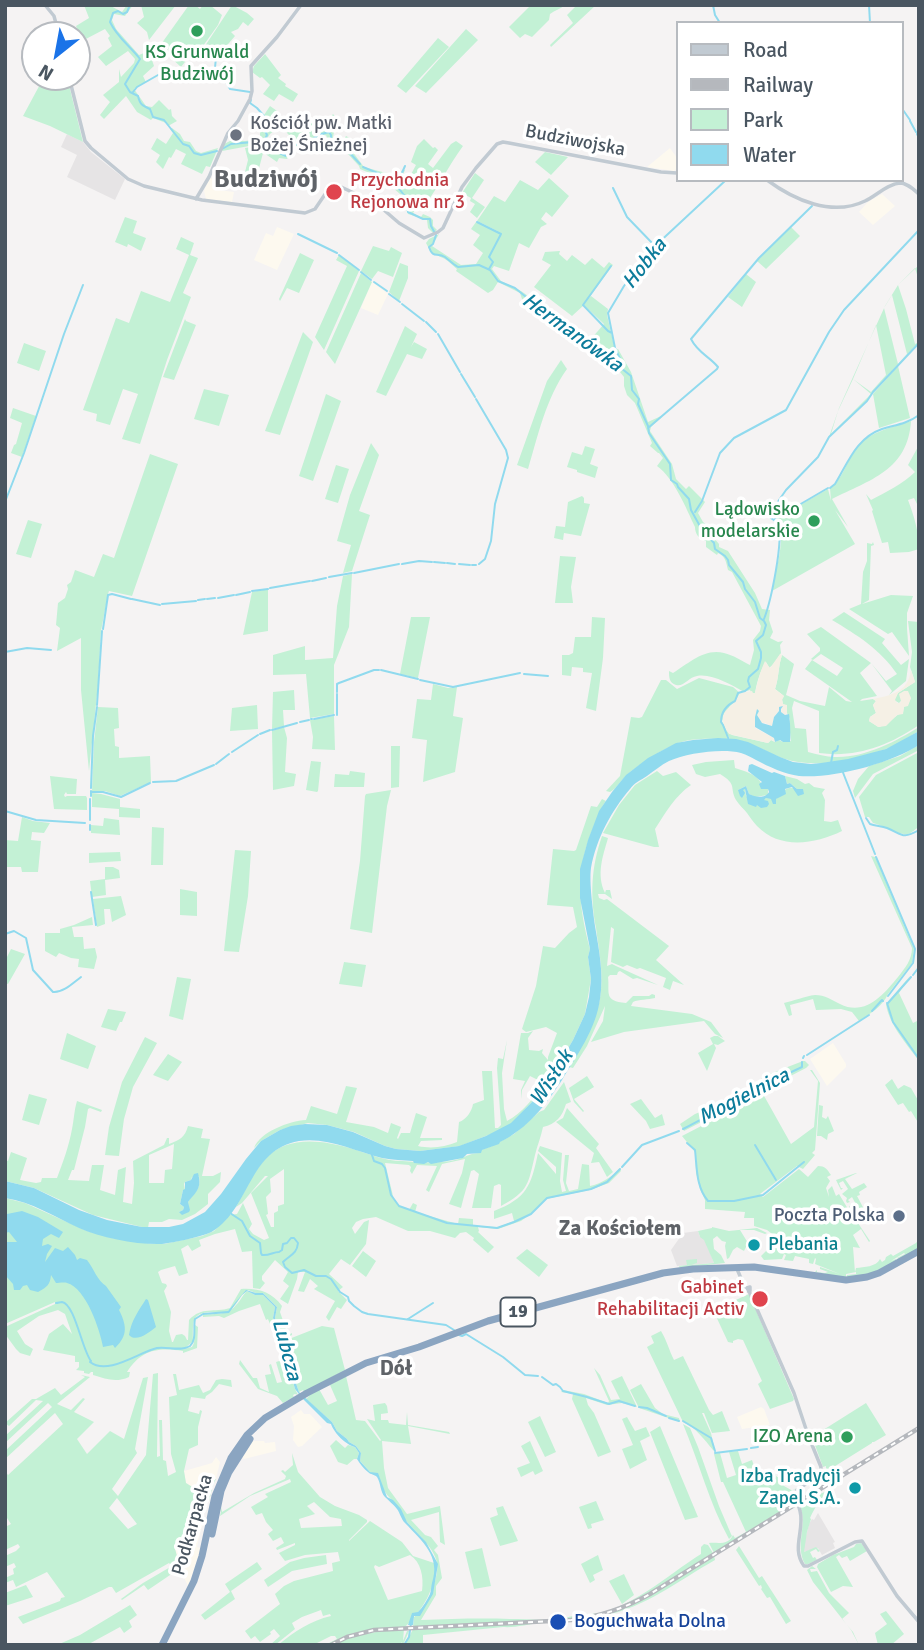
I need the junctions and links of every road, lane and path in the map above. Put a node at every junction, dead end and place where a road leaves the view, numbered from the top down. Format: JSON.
{"nodes":[{"id":1,"x":45,"y":5,"type":"edge"},
{"id":2,"x":301,"y":5,"type":"edge"},
{"id":3,"x":55,"y":21,"type":"edge"},
{"id":4,"x":72,"y":91,"type":"edge"},
{"id":5,"x":676,"y":173,"type":"edge"},
{"id":6,"x":770,"y":182,"type":"edge"},
{"id":7,"x":919,"y":194,"type":"edge"},
{"id":8,"x":199,"y":199,"type":"junction"},
{"id":9,"x":919,"y":1251,"type":"edge"},
{"id":10,"x":737,"y":1267,"type":"junction"},
{"id":11,"x":204,"y":1555,"type":"junction"},
{"id":12,"x":191,"y":1588,"type":"junction"},
{"id":13,"x":192,"y":1598,"type":"junction"},
{"id":14,"x":919,"y":1622,"type":"edge"},
{"id":15,"x":163,"y":1644,"type":"edge"}],
"edges":[{"from":1,"to":3,"type":"street"},
{"from":2,"to":8,"type":"street"},
{"from":4,"to":8,"type":"street","name":"Budziwojska"},
{"from":5,"to":8,"type":"street","name":"Budziwojska"},
{"from":6,"to":7,"type":"street"},
{"from":9,"to":10,"type":"highway","number":"19"},
{"from":10,"to":11,"type":"highway","name":"Podkarpacka","number":"19"},
{"from":10,"to":14,"type":"street"},
{"from":11,"to":12,"type":"highway","name":"Podkarpacka","number":"19"},
{"from":11,"to":13,"type":"highway","name":"Podkarpacka","number":"19"},
{"from":12,"to":13,"type":"highway"},
{"from":12,"to":15,"type":"highway","name":"Podkarpacka","number":"19"},
{"from":13,"to":15,"type":"highway","name":"Podkarpacka","number":"19"}]}
